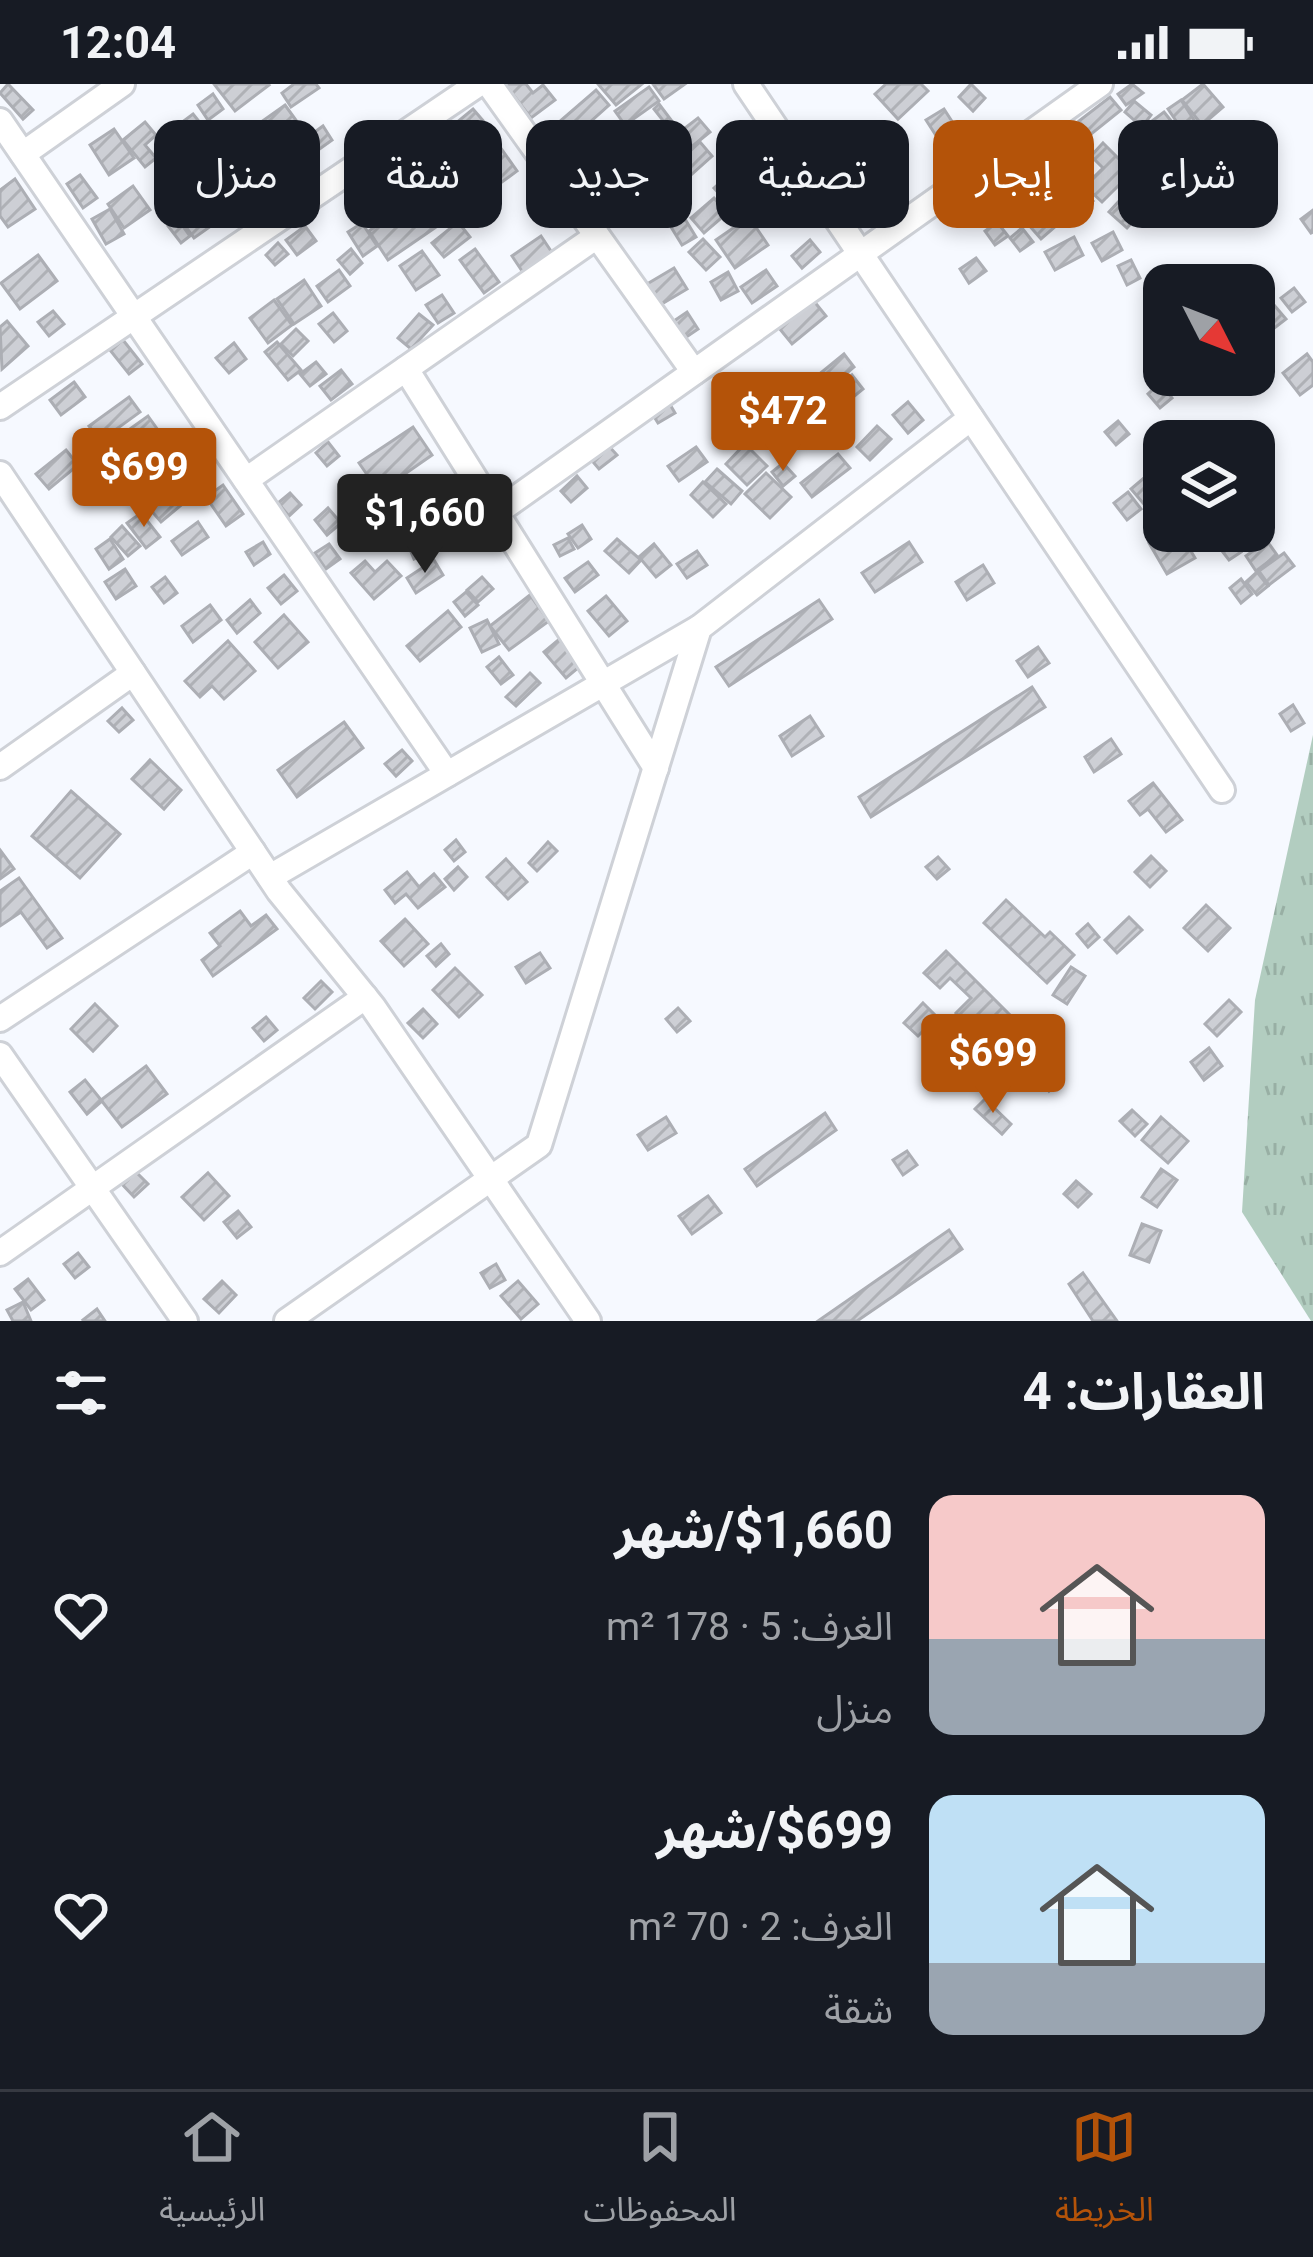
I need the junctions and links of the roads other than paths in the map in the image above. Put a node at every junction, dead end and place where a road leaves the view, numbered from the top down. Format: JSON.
{"nodes":[{"id":1,"x":122,"y":84,"type":"edge"},
{"id":2,"x":478,"y":84,"type":"edge"},
{"id":3,"x":489,"y":84,"type":"edge"},
{"id":4,"x":746,"y":84,"type":"edge"},
{"id":5,"x":1100,"y":84,"type":"edge"},
{"id":6,"x":0,"y":121,"type":"edge"},
{"id":7,"x":22,"y":154,"type":"junction"},
{"id":8,"x":597,"y":236,"type":"junction"},
{"id":9,"x":860,"y":254,"type":"junction"},
{"id":10,"x":133,"y":315,"type":"junction"},
{"id":11,"x":406,"y":369,"type":"junction"},
{"id":12,"x":694,"y":372,"type":"junction"},
{"id":13,"x":0,"y":407,"type":"edge"},
{"id":14,"x":971,"y":418,"type":"junction"},
{"id":15,"x":0,"y":474,"type":"edge"},
{"id":16,"x":246,"y":480,"type":"junction"},
{"id":17,"x":497,"y":512,"type":"junction"},
{"id":18,"x":699,"y":628,"type":"junction"},
{"id":19,"x":133,"y":673,"type":"junction"},
{"id":20,"x":603,"y":683,"type":"junction"},
{"id":21,"x":0,"y":766,"type":"edge"},
{"id":22,"x":656,"y":767,"type":"junction"},
{"id":23,"x":447,"y":774,"type":"junction"},
{"id":24,"x":1222,"y":790,"type":"dead end"},
{"id":25,"x":253,"y":852,"type":"junction"},
{"id":26,"x":270,"y":877,"type":"junction"},
{"id":27,"x":365,"y":997,"type":"junction"},
{"id":28,"x":0,"y":1019,"type":"edge"},
{"id":29,"x":0,"y":1055,"type":"edge"},
{"id":30,"x":493,"y":1177,"type":"junction"},
{"id":31,"x":91,"y":1191,"type":"junction"},
{"id":32,"x":0,"y":1253,"type":"edge"},
{"id":33,"x":185,"y":1321,"type":"edge"},
{"id":34,"x":287,"y":1321,"type":"edge"},
{"id":35,"x":588,"y":1321,"type":"edge"}],
"edges":[{"from":1,"to":7,"type":"street"},
{"from":2,"to":10,"type":"street"},
{"from":3,"to":8,"type":"street"},
{"from":4,"to":9,"type":"street"},
{"from":5,"to":9,"type":"street"},
{"from":6,"to":7,"type":"street"},
{"from":7,"to":10,"type":"street"},
{"from":8,"to":11,"type":"street"},
{"from":8,"to":12,"type":"street"},
{"from":9,"to":12,"type":"street"},
{"from":9,"to":14,"type":"street"},
{"from":10,"to":13,"type":"street"},
{"from":10,"to":16,"type":"street"},
{"from":11,"to":16,"type":"street"},
{"from":11,"to":17,"type":"street"},
{"from":12,"to":17,"type":"street"},
{"from":14,"to":18,"type":"street"},
{"from":14,"to":24,"type":"street"},
{"from":15,"to":19,"type":"street"},
{"from":16,"to":23,"type":"street"},
{"from":17,"to":20,"type":"street"},
{"from":18,"to":20,"type":"street"},
{"from":18,"to":22,"type":"street"},
{"from":19,"to":21,"type":"street"},
{"from":19,"to":25,"type":"street"},
{"from":20,"to":22,"type":"street"},
{"from":20,"to":23,"type":"street"},
{"from":22,"to":30,"type":"street"},
{"from":23,"to":26,"type":"street"},
{"from":25,"to":26,"type":"street"},
{"from":25,"to":28,"type":"street"},
{"from":26,"to":27,"type":"street"},
{"from":27,"to":30,"type":"street"},
{"from":27,"to":31,"type":"street"},
{"from":29,"to":31,"type":"street"},
{"from":30,"to":34,"type":"street"},
{"from":30,"to":35,"type":"street"},
{"from":31,"to":32,"type":"street"},
{"from":31,"to":33,"type":"street"}]}
